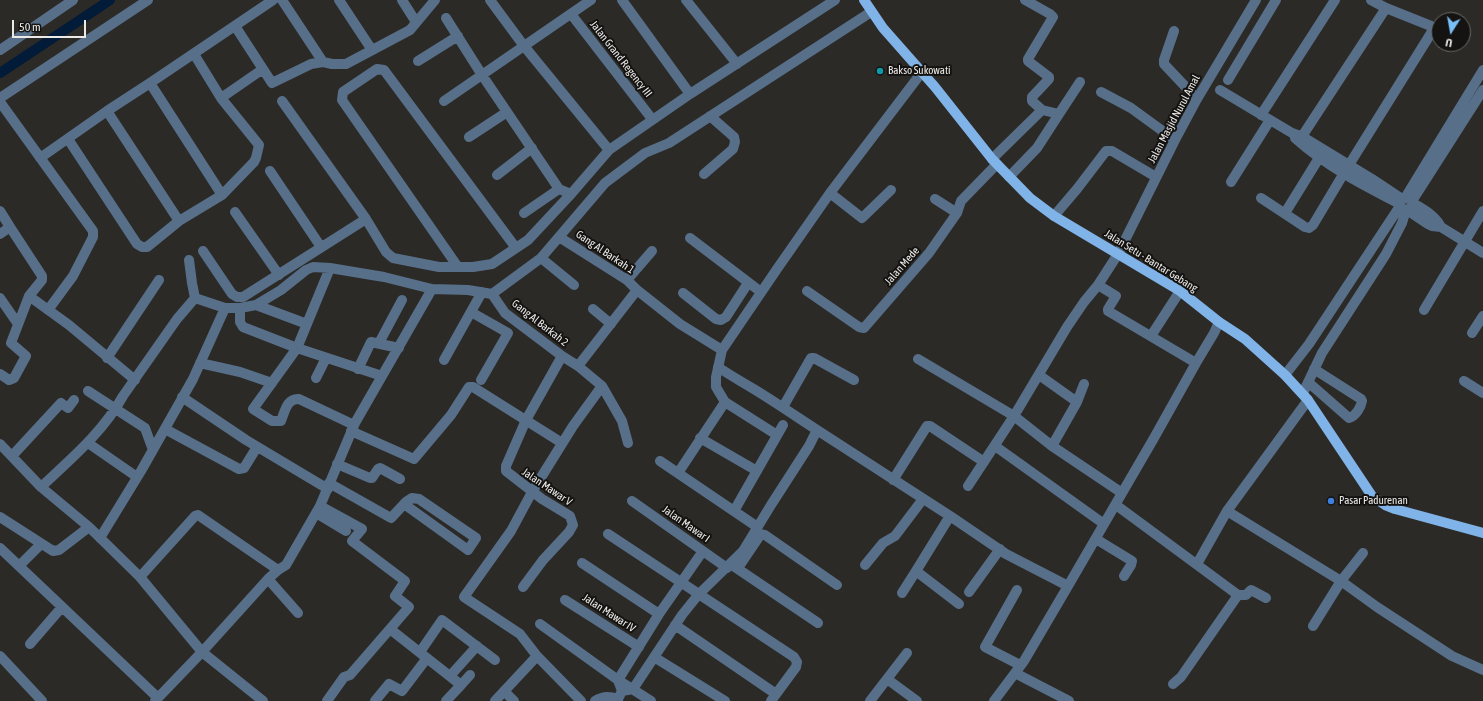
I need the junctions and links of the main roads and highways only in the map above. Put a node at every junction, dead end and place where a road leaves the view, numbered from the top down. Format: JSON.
{"nodes":[{"id":1,"x":864,"y":0,"type":"edge"},
{"id":2,"x":1483,"y":533,"type":"edge"}],
"edges":[{"from":1,"to":2,"type":"main road","name":"Jalan Setu - Bantar Gebang"}]}
